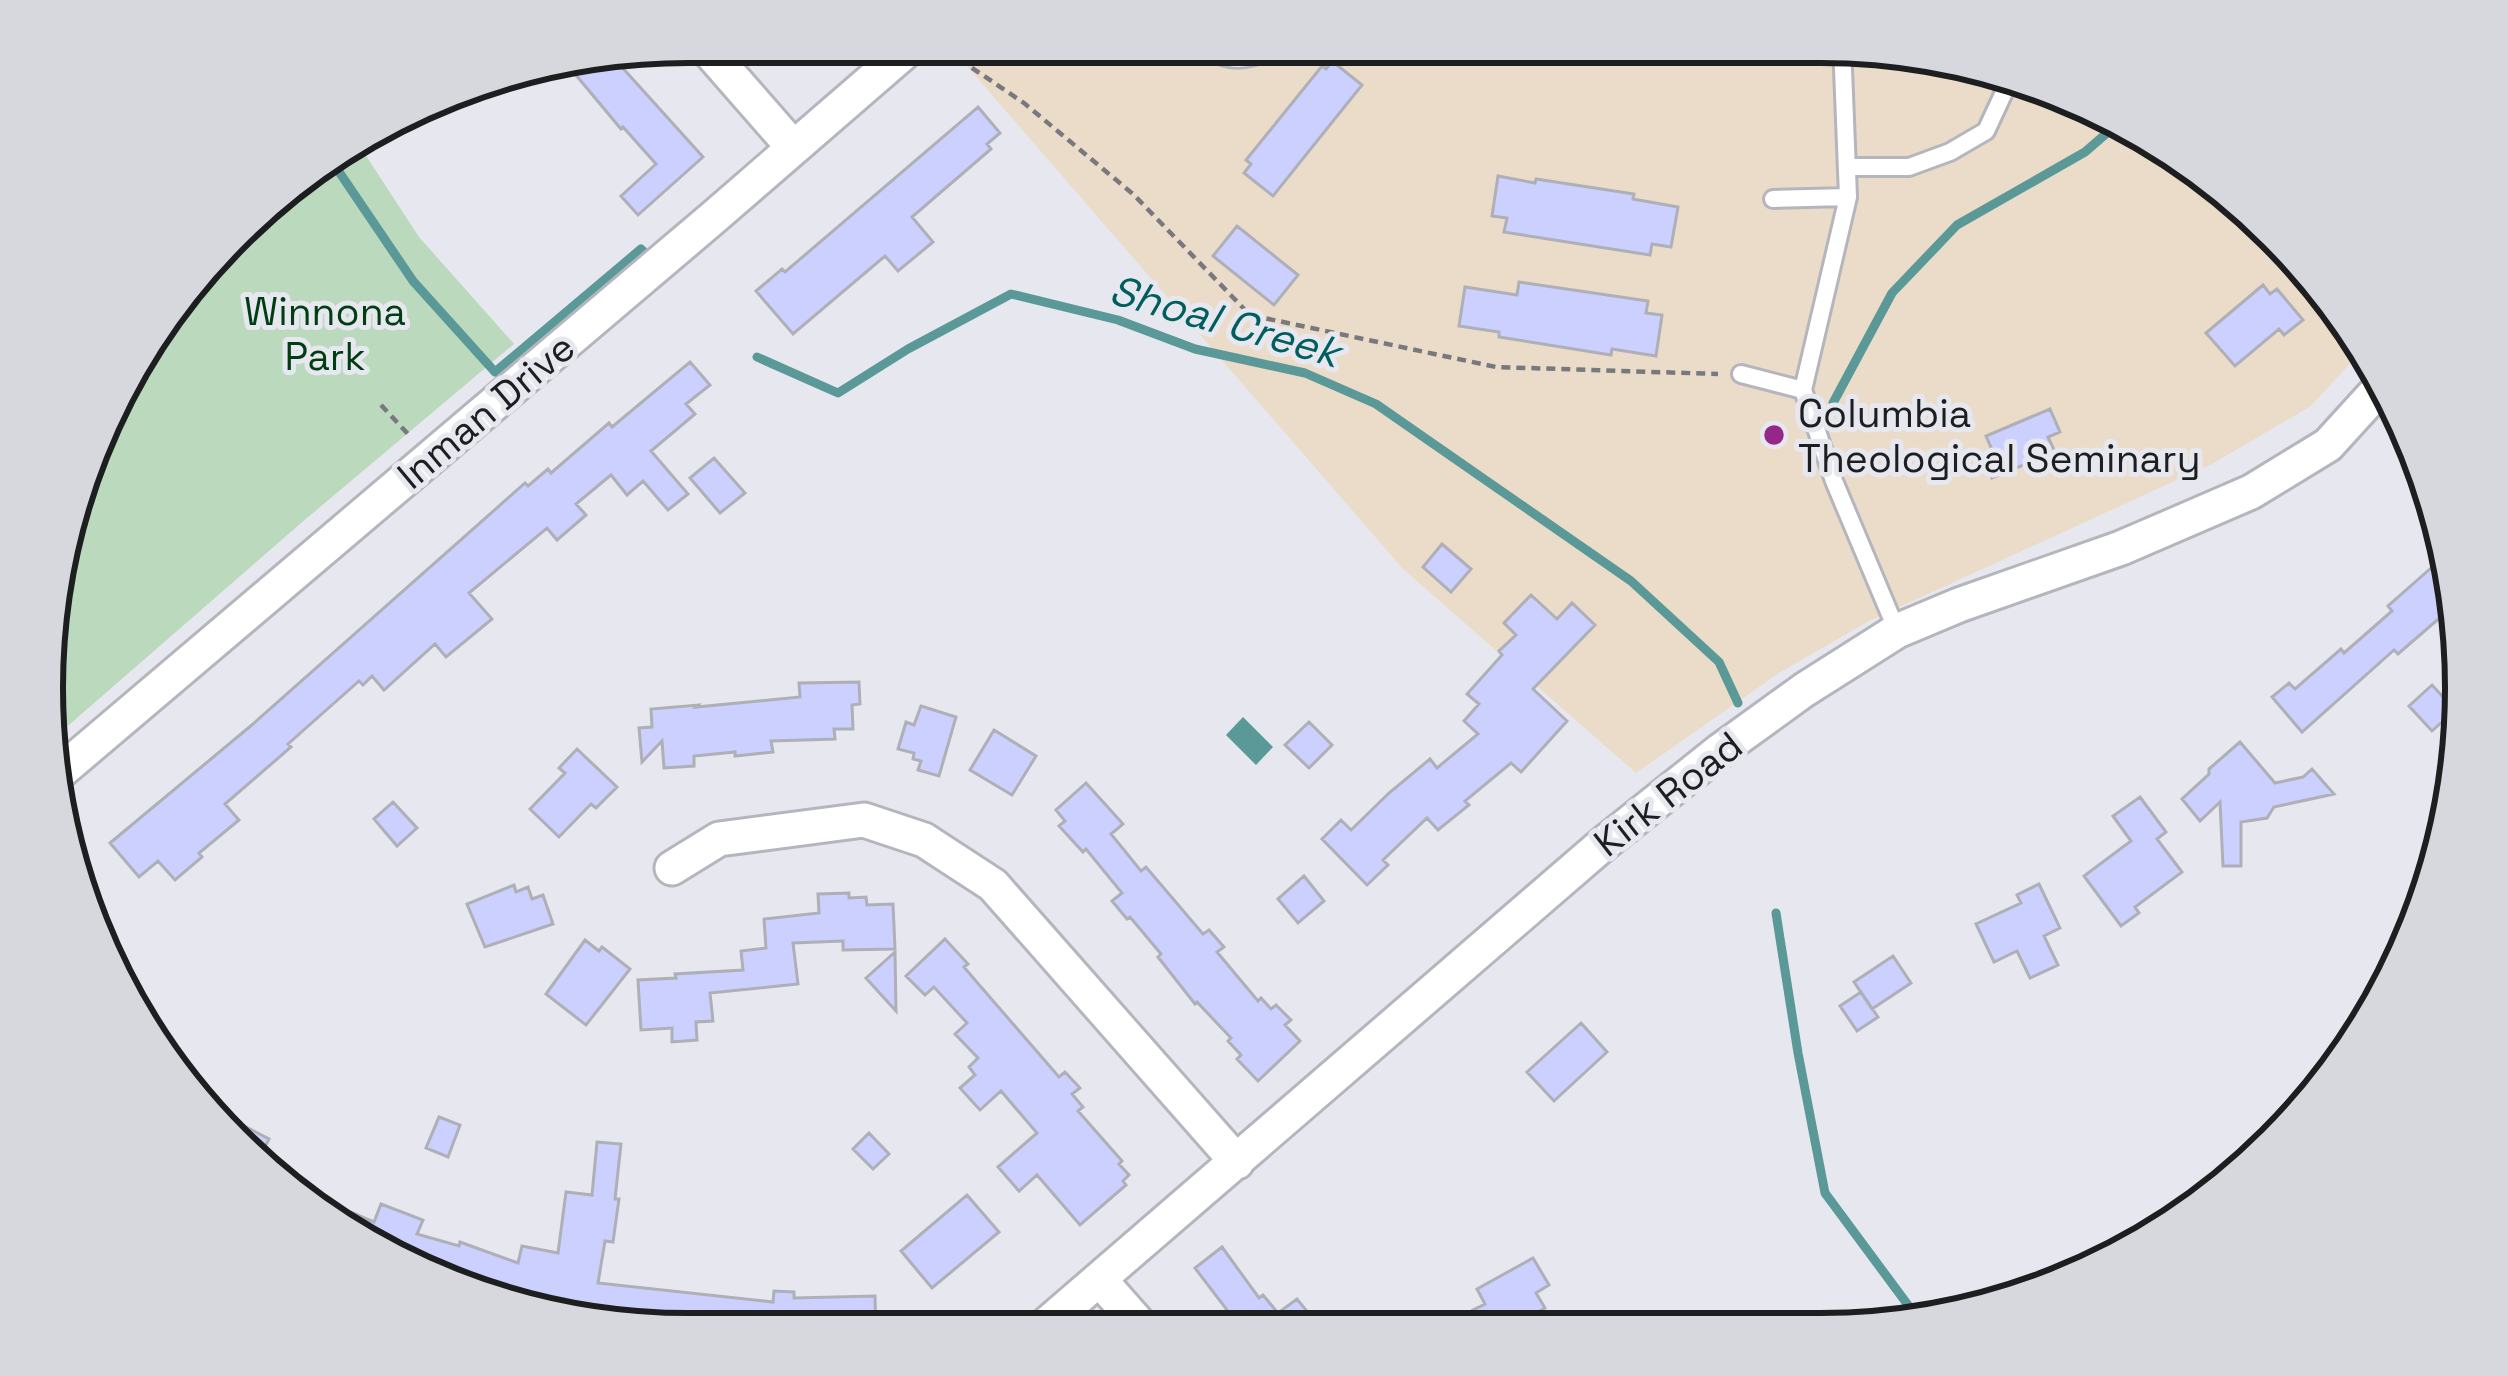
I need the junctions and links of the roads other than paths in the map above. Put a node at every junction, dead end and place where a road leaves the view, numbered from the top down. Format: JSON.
{"nodes":[{"id":1,"x":719,"y":63,"type":"edge"},
{"id":2,"x":891,"y":63,"type":"edge"},
{"id":3,"x":1843,"y":64,"type":"edge"},
{"id":4,"x":2005,"y":91,"type":"edge"},
{"id":5,"x":793,"y":147,"type":"junction"},
{"id":6,"x":1847,"y":167,"type":"junction"},
{"id":7,"x":1848,"y":197,"type":"junction"},
{"id":8,"x":1773,"y":199,"type":"dead end"},
{"id":9,"x":1741,"y":374,"type":"road end"},
{"id":10,"x":1803,"y":390,"type":"junction"},
{"id":11,"x":2372,"y":396,"type":"edge"},
{"id":12,"x":1897,"y":631,"type":"junction"},
{"id":13,"x":68,"y":766,"type":"edge"},
{"id":14,"x":672,"y":868,"type":"dead end"},
{"id":15,"x":1237,"y":1162,"type":"junction"},
{"id":16,"x":1100,"y":1280,"type":"junction"},
{"id":17,"x":1061,"y":1313,"type":"edge"},
{"id":18,"x":1129,"y":1313,"type":"edge"}],
"edges":[{"from":1,"to":5,"type":"street"},
{"from":2,"to":5,"type":"street","name":"Inman Drive"},
{"from":3,"to":6,"type":"lane"},
{"from":4,"to":6,"type":"lane"},
{"from":5,"to":13,"type":"street","name":"Inman Drive"},
{"from":6,"to":7,"type":"lane"},
{"from":7,"to":8,"type":"lane"},
{"from":7,"to":10,"type":"lane"},
{"from":9,"to":10,"type":"lane"},
{"from":10,"to":12,"type":"lane"},
{"from":11,"to":12,"type":"street","name":"Kirk Road"},
{"from":12,"to":15,"type":"street","name":"Kirk Road"},
{"from":14,"to":15,"type":"street"},
{"from":15,"to":16,"type":"street","name":"Kirk Road"},
{"from":16,"to":17,"type":"street","name":"Kirk Road"},
{"from":16,"to":18,"type":"street"}]}
